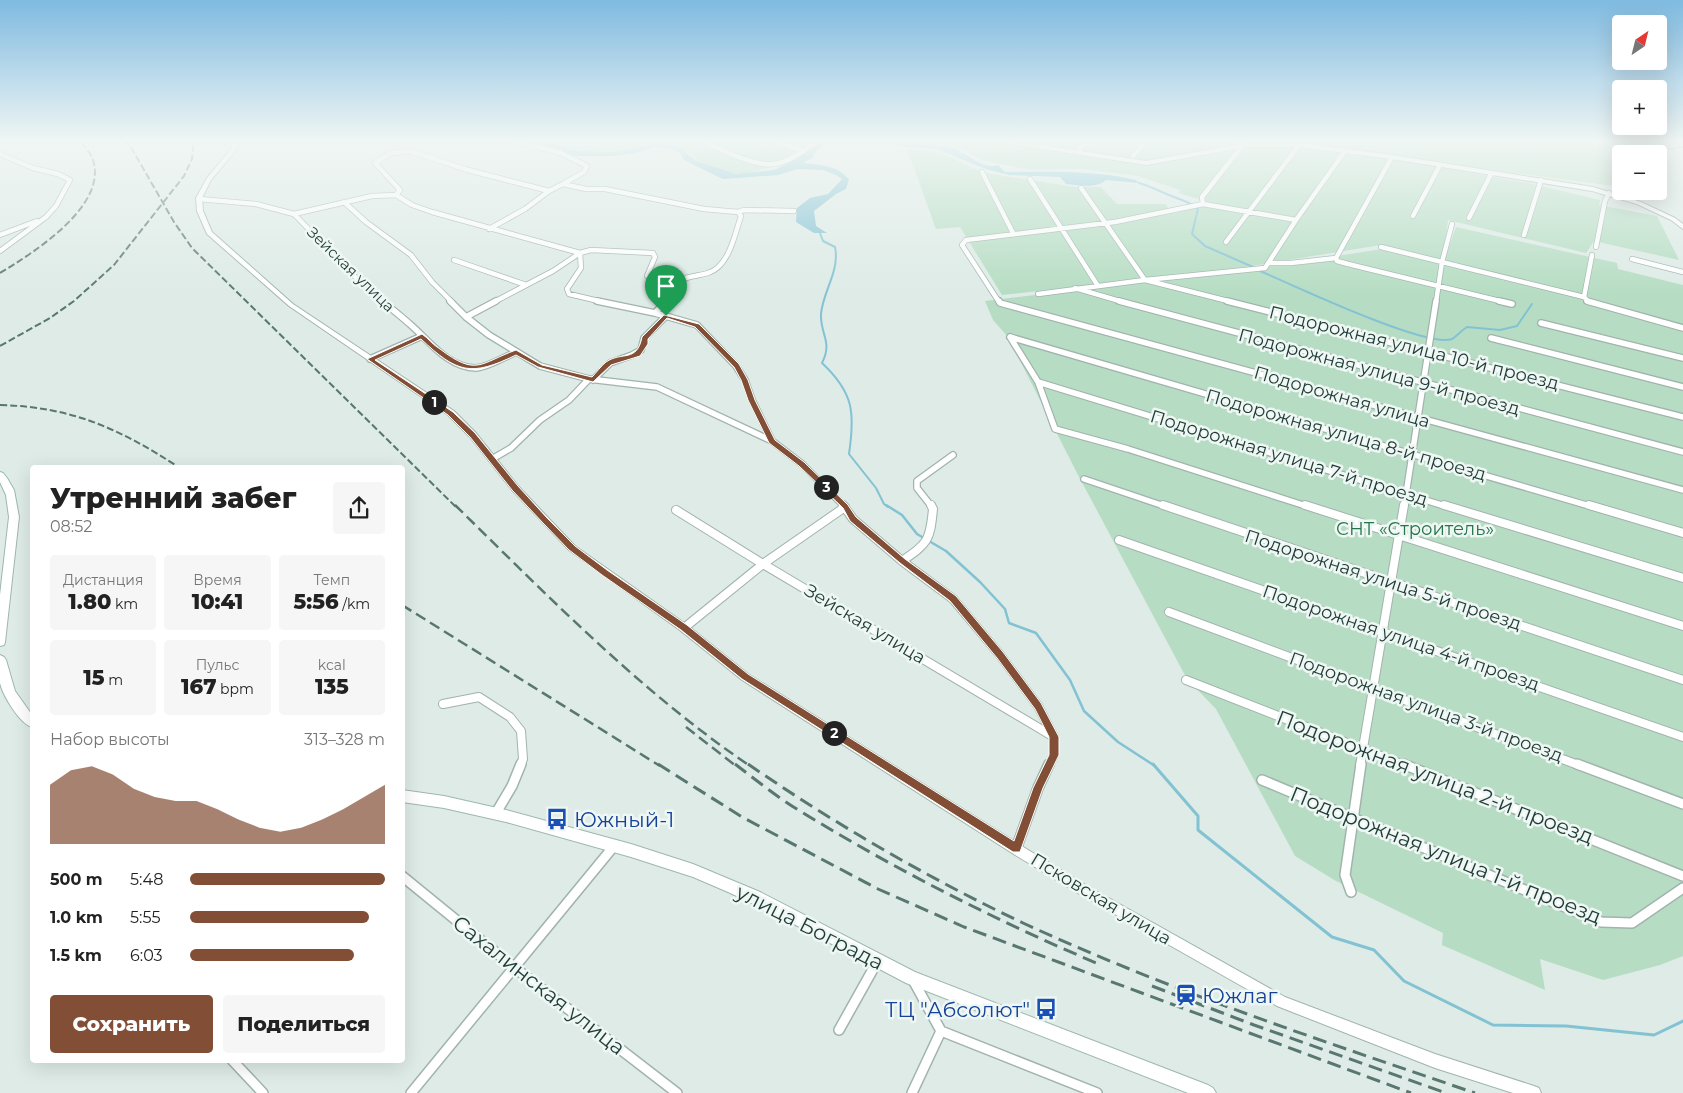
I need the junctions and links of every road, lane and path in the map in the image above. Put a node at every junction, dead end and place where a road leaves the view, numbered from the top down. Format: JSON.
{"nodes":[{"id":1,"x":64,"y":191,"type":"edge"},
{"id":2,"x":203,"y":191,"type":"edge"},
{"id":3,"x":400,"y":191,"type":"edge"},
{"id":4,"x":548,"y":191,"type":"edge"},
{"id":5,"x":615,"y":191,"type":"edge"},
{"id":6,"x":992,"y":191,"type":"edge"},
{"id":7,"x":1037,"y":191,"type":"edge"},
{"id":8,"x":1083,"y":191,"type":"edge"},
{"id":9,"x":1207,"y":191,"type":"edge"},
{"id":10,"x":1265,"y":191,"type":"edge"},
{"id":11,"x":1317,"y":191,"type":"edge"},
{"id":12,"x":1373,"y":191,"type":"edge"},
{"id":13,"x":1426,"y":191,"type":"edge"},
{"id":14,"x":1482,"y":191,"type":"edge"},
{"id":15,"x":1538,"y":191,"type":"edge"},
{"id":16,"x":1600,"y":191,"type":"edge"},
{"id":17,"x":1609,"y":193,"type":"junction"},
{"id":18,"x":396,"y":194,"type":"junction"},
{"id":19,"x":199,"y":199,"type":"junction"},
{"id":20,"x":344,"y":202,"type":"junction"},
{"id":21,"x":1203,"y":204,"type":"junction"},
{"id":22,"x":794,"y":211,"type":"dead end"},
{"id":23,"x":1250,"y":211,"type":"junction"},
{"id":24,"x":738,"y":212,"type":"junction"},
{"id":25,"x":294,"y":214,"type":"junction"},
{"id":26,"x":1412,"y":216,"type":"dead end"},
{"id":27,"x":46,"y":217,"type":"junction"},
{"id":28,"x":1468,"y":218,"type":"dead end"},
{"id":29,"x":1296,"y":220,"type":"junction"},
{"id":30,"x":1104,"y":224,"type":"junction"},
{"id":31,"x":1452,"y":224,"type":"dead end"},
{"id":32,"x":1683,"y":226,"type":"edge"},
{"id":33,"x":489,"y":229,"type":"junction"},
{"id":34,"x":1061,"y":229,"type":"junction"},
{"id":35,"x":1013,"y":233,"type":"junction"},
{"id":36,"x":0,"y":235,"type":"edge"},
{"id":37,"x":1524,"y":235,"type":"dead end"},
{"id":38,"x":1226,"y":242,"type":"dead end"},
{"id":39,"x":1596,"y":247,"type":"dead end"},
{"id":40,"x":1382,"y":248,"type":"dead end"},
{"id":41,"x":0,"y":251,"type":"edge"},
{"id":42,"x":580,"y":253,"type":"junction"},
{"id":43,"x":1592,"y":255,"type":"dead end"},
{"id":44,"x":1336,"y":258,"type":"junction"},
{"id":45,"x":1632,"y":259,"type":"dead end"},
{"id":46,"x":454,"y":260,"type":"dead end"},
{"id":47,"x":1442,"y":262,"type":"junction"},
{"id":48,"x":1269,"y":264,"type":"junction"},
{"id":49,"x":1683,"y":272,"type":"edge"},
{"id":50,"x":1145,"y":280,"type":"junction"},
{"id":51,"x":526,"y":285,"type":"junction"},
{"id":52,"x":1438,"y":285,"type":"junction"},
{"id":53,"x":675,"y":286,"type":"junction"},
{"id":54,"x":1098,"y":286,"type":"junction"},
{"id":55,"x":1075,"y":288,"type":"junction"},
{"id":56,"x":1038,"y":294,"type":"dead end"},
{"id":57,"x":1584,"y":297,"type":"junction"},
{"id":58,"x":1512,"y":304,"type":"dead end"},
{"id":59,"x":655,"y":313,"type":"junction"},
{"id":60,"x":666,"y":316,"type":"junction"},
{"id":61,"x":466,"y":317,"type":"junction"},
{"id":62,"x":1540,"y":323,"type":"dead end"},
{"id":63,"x":1683,"y":328,"type":"edge"},
{"id":64,"x":422,"y":336,"type":"junction"},
{"id":65,"x":1491,"y":338,"type":"dead end"},
{"id":66,"x":516,"y":352,"type":"junction"},
{"id":67,"x":1429,"y":352,"type":"junction"},
{"id":68,"x":1683,"y":358,"type":"edge"},
{"id":69,"x":370,"y":359,"type":"junction"},
{"id":70,"x":591,"y":380,"type":"junction"},
{"id":71,"x":1038,"y":382,"type":"junction"},
{"id":72,"x":1424,"y":384,"type":"junction"},
{"id":73,"x":1683,"y":387,"type":"edge"},
{"id":74,"x":1683,"y":417,"type":"edge"},
{"id":75,"x":1417,"y":418,"type":"junction"},
{"id":76,"x":772,"y":441,"type":"junction"},
{"id":77,"x":1683,"y":452,"type":"edge"},
{"id":78,"x":1411,"y":454,"type":"junction"},
{"id":79,"x":953,"y":455,"type":"dead end"},
{"id":80,"x":492,"y":459,"type":"junction"},
{"id":81,"x":0,"y":475,"type":"edge"},
{"id":82,"x":1084,"y":479,"type":"dead end"},
{"id":83,"x":1683,"y":490,"type":"edge"},
{"id":84,"x":1406,"y":493,"type":"junction"},
{"id":85,"x":845,"y":506,"type":"junction"},
{"id":86,"x":676,"y":510,"type":"dead end"},
{"id":87,"x":1683,"y":533,"type":"edge"},
{"id":88,"x":1400,"y":536,"type":"junction"},
{"id":89,"x":1119,"y":540,"type":"dead end"},
{"id":90,"x":902,"y":561,"type":"junction"},
{"id":91,"x":763,"y":564,"type":"junction"},
{"id":92,"x":1683,"y":578,"type":"edge"},
{"id":93,"x":1390,"y":582,"type":"junction"},
{"id":94,"x":1169,"y":612,"type":"dead end"},
{"id":95,"x":1683,"y":626,"type":"edge"},
{"id":96,"x":684,"y":628,"type":"junction"},
{"id":97,"x":1382,"y":632,"type":"junction"},
{"id":98,"x":0,"y":642,"type":"edge"},
{"id":99,"x":0,"y":660,"type":"edge"},
{"id":100,"x":1186,"y":680,"type":"dead end"},
{"id":101,"x":1683,"y":680,"type":"edge"},
{"id":102,"x":1374,"y":687,"type":"junction"},
{"id":103,"x":443,"y":704,"type":"dead end"},
{"id":104,"x":30,"y":720,"type":"edge"},
{"id":105,"x":1054,"y":737,"type":"junction"},
{"id":106,"x":1683,"y":737,"type":"edge"},
{"id":107,"x":1364,"y":750,"type":"junction"},
{"id":108,"x":1262,"y":780,"type":"dead end"},
{"id":109,"x":405,"y":796,"type":"edge"},
{"id":110,"x":1683,"y":804,"type":"edge"},
{"id":111,"x":496,"y":813,"type":"junction"},
{"id":112,"x":1352,"y":818,"type":"junction"},
{"id":113,"x":614,"y":846,"type":"junction"},
{"id":114,"x":1016,"y":849,"type":"junction"},
{"id":115,"x":1683,"y":876,"type":"edge"},
{"id":116,"x":405,"y":878,"type":"edge"},
{"id":117,"x":1683,"y":888,"type":"edge"},
{"id":118,"x":1351,"y":892,"type":"dead end"},
{"id":119,"x":877,"y":962,"type":"junction"},
{"id":120,"x":515,"y":968,"type":"junction"},
{"id":121,"x":911,"y":978,"type":"junction"},
{"id":122,"x":839,"y":1030,"type":"dead end"},
{"id":123,"x":941,"y":1031,"type":"junction"},
{"id":124,"x":235,"y":1063,"type":"edge"},
{"id":125,"x":1198,"y":1092,"type":"edge"},
{"id":126,"x":263,"y":1093,"type":"edge"},
{"id":127,"x":411,"y":1093,"type":"edge"},
{"id":128,"x":677,"y":1093,"type":"edge"},
{"id":129,"x":912,"y":1093,"type":"edge"},
{"id":130,"x":1097,"y":1093,"type":"edge"},
{"id":131,"x":1534,"y":1093,"type":"edge"}],
"edges":[{"from":1,"to":27,"type":"street"},
{"from":2,"to":19,"type":"street"},
{"from":3,"to":18,"type":"street"},
{"from":4,"to":33,"type":"street"},
{"from":5,"to":24,"type":"street"},
{"from":6,"to":35,"type":"street"},
{"from":7,"to":34,"type":"street"},
{"from":8,"to":30,"type":"street"},
{"from":9,"to":21,"type":"street"},
{"from":10,"to":23,"type":"street"},
{"from":11,"to":29,"type":"street"},
{"from":12,"to":44,"type":"street"},
{"from":13,"to":26,"type":"street"},
{"from":14,"to":28,"type":"street"},
{"from":15,"to":37,"type":"street"},
{"from":16,"to":17,"type":"street"},
{"from":17,"to":32,"type":"street"},
{"from":17,"to":39,"type":"street"},
{"from":18,"to":20,"type":"street"},
{"from":18,"to":33,"type":"street"},
{"from":19,"to":25,"type":"street","name":"Зейская улица"},
{"from":19,"to":69,"type":"street","name":"Псковская улица"},
{"from":20,"to":25,"type":"street"},
{"from":20,"to":61,"type":"street"},
{"from":21,"to":23,"type":"street"},
{"from":21,"to":30,"type":"street"},
{"from":22,"to":24,"type":"street"},
{"from":23,"to":29,"type":"street"},
{"from":23,"to":38,"type":"street"},
{"from":24,"to":53,"type":"street"},
{"from":25,"to":64,"type":"street","name":"Зейская улица"},
{"from":27,"to":36,"type":"street"},
{"from":27,"to":41,"type":"street"},
{"from":29,"to":48,"type":"street"},
{"from":30,"to":34,"type":"street"},
{"from":30,"to":50,"type":"street"},
{"from":31,"to":47,"type":"street"},
{"from":33,"to":42,"type":"street"},
{"from":34,"to":35,"type":"street"},
{"from":34,"to":54,"type":"street"},
{"from":35,"to":75,"type":"street","name":"Подорожная улица"},
{"from":40,"to":47,"type":"street"},
{"from":42,"to":51,"type":"street"},
{"from":42,"to":53,"type":"street"},
{"from":42,"to":59,"type":"street"},
{"from":43,"to":57,"type":"street"},
{"from":44,"to":48,"type":"street"},
{"from":44,"to":52,"type":"street"},
{"from":45,"to":49,"type":"street"},
{"from":46,"to":51,"type":"street"},
{"from":47,"to":52,"type":"street"},
{"from":47,"to":57,"type":"street"},
{"from":48,"to":50,"type":"street"},
{"from":50,"to":54,"type":"street"},
{"from":50,"to":67,"type":"street","name":"Подорожная улица 10-й проезд"},
{"from":51,"to":61,"type":"street"},
{"from":52,"to":58,"type":"street"},
{"from":52,"to":67,"type":"street"},
{"from":53,"to":59,"type":"street"},
{"from":54,"to":55,"type":"street"},
{"from":55,"to":56,"type":"street"},
{"from":55,"to":72,"type":"street","name":"Подорожная улица 9-й проезд"},
{"from":57,"to":63,"type":"street"},
{"from":59,"to":60,"type":"street"},
{"from":60,"to":70,"type":"street"},
{"from":60,"to":76,"type":"street"},
{"from":61,"to":66,"type":"street"},
{"from":62,"to":68,"type":"street"},
{"from":64,"to":66,"type":"street","name":"Зейская улица"},
{"from":64,"to":69,"type":"street"},
{"from":65,"to":73,"type":"street"},
{"from":66,"to":70,"type":"street"},
{"from":67,"to":72,"type":"street"},
{"from":67,"to":74,"type":"street","name":"Подорожная улица 10-й проезд"},
{"from":69,"to":80,"type":"street","name":"Псковская улица"},
{"from":70,"to":76,"type":"street"},
{"from":70,"to":80,"type":"street"},
{"from":71,"to":78,"type":"street","name":"Подорожная улица 8-й проезд"},
{"from":71,"to":84,"type":"street","name":"Подорожная улица 7-й проезд"},
{"from":71,"to":88,"type":"street"},
{"from":72,"to":75,"type":"street"},
{"from":72,"to":77,"type":"street","name":"Подорожная улица 9-й проезд"},
{"from":75,"to":78,"type":"street"},
{"from":75,"to":83,"type":"street","name":"Подорожная улица"},
{"from":76,"to":85,"type":"street"},
{"from":78,"to":84,"type":"street"},
{"from":78,"to":87,"type":"street","name":"Подорожная улица 8-й проезд"},
{"from":79,"to":90,"type":"street"},
{"from":80,"to":96,"type":"street","name":"Псковская улица"},
{"from":81,"to":98,"type":"main road"},
{"from":82,"to":93,"type":"street","name":"Подорожная улица 5-й проезд"},
{"from":84,"to":88,"type":"street"},
{"from":84,"to":92,"type":"street","name":"Подорожная улица 7-й проезд"},
{"from":85,"to":90,"type":"street"},
{"from":85,"to":91,"type":"street"},
{"from":86,"to":91,"type":"street","name":"Зейская улица"},
{"from":88,"to":93,"type":"street"},
{"from":88,"to":95,"type":"street"},
{"from":89,"to":97,"type":"street","name":"Подорожная улица 4-й проезд"},
{"from":90,"to":105,"type":"street"},
{"from":91,"to":96,"type":"street"},
{"from":91,"to":105,"type":"street","name":"Зейская улица"},
{"from":93,"to":97,"type":"street"},
{"from":93,"to":101,"type":"street","name":"Подорожная улица 5-й проезд"},
{"from":94,"to":102,"type":"street","name":"Подорожная улица 3-й проезд"},
{"from":96,"to":114,"type":"street","name":"Псковская улица"},
{"from":97,"to":102,"type":"street"},
{"from":97,"to":106,"type":"street","name":"Подорожная улица 4-й проезд"},
{"from":99,"to":104,"type":"main road"},
{"from":100,"to":107,"type":"street","name":"Подорожная улица 2-й проезд"},
{"from":102,"to":107,"type":"street"},
{"from":102,"to":110,"type":"street","name":"Подорожная улица 3-й проезд"},
{"from":103,"to":111,"type":"street"},
{"from":105,"to":114,"type":"street"},
{"from":107,"to":112,"type":"street"},
{"from":107,"to":115,"type":"street","name":"Подорожная улица 2-й проезд"},
{"from":108,"to":112,"type":"street","name":"Подорожная улица 1-й проезд"},
{"from":109,"to":111,"type":"main road","name":"улица Бограда"},
{"from":111,"to":113,"type":"main road","name":"улица Бограда"},
{"from":112,"to":117,"type":"street","name":"Подорожная улица 1-й проезд"},
{"from":112,"to":118,"type":"street"},
{"from":113,"to":119,"type":"main road","name":"улица Бограда"},
{"from":113,"to":120,"type":"street"},
{"from":114,"to":131,"type":"street","name":"Псковская улица"},
{"from":116,"to":120,"type":"street","name":"Сахалинская улица"},
{"from":119,"to":121,"type":"main road","name":"улица Бограда"},
{"from":119,"to":122,"type":"street"},
{"from":120,"to":127,"type":"street"},
{"from":120,"to":128,"type":"street","name":"Сахалинская улица"},
{"from":121,"to":123,"type":"street"},
{"from":121,"to":125,"type":"main road","name":"улица Бограда"},
{"from":123,"to":129,"type":"street"},
{"from":123,"to":130,"type":"street"},
{"from":124,"to":126,"type":"street"}]}
